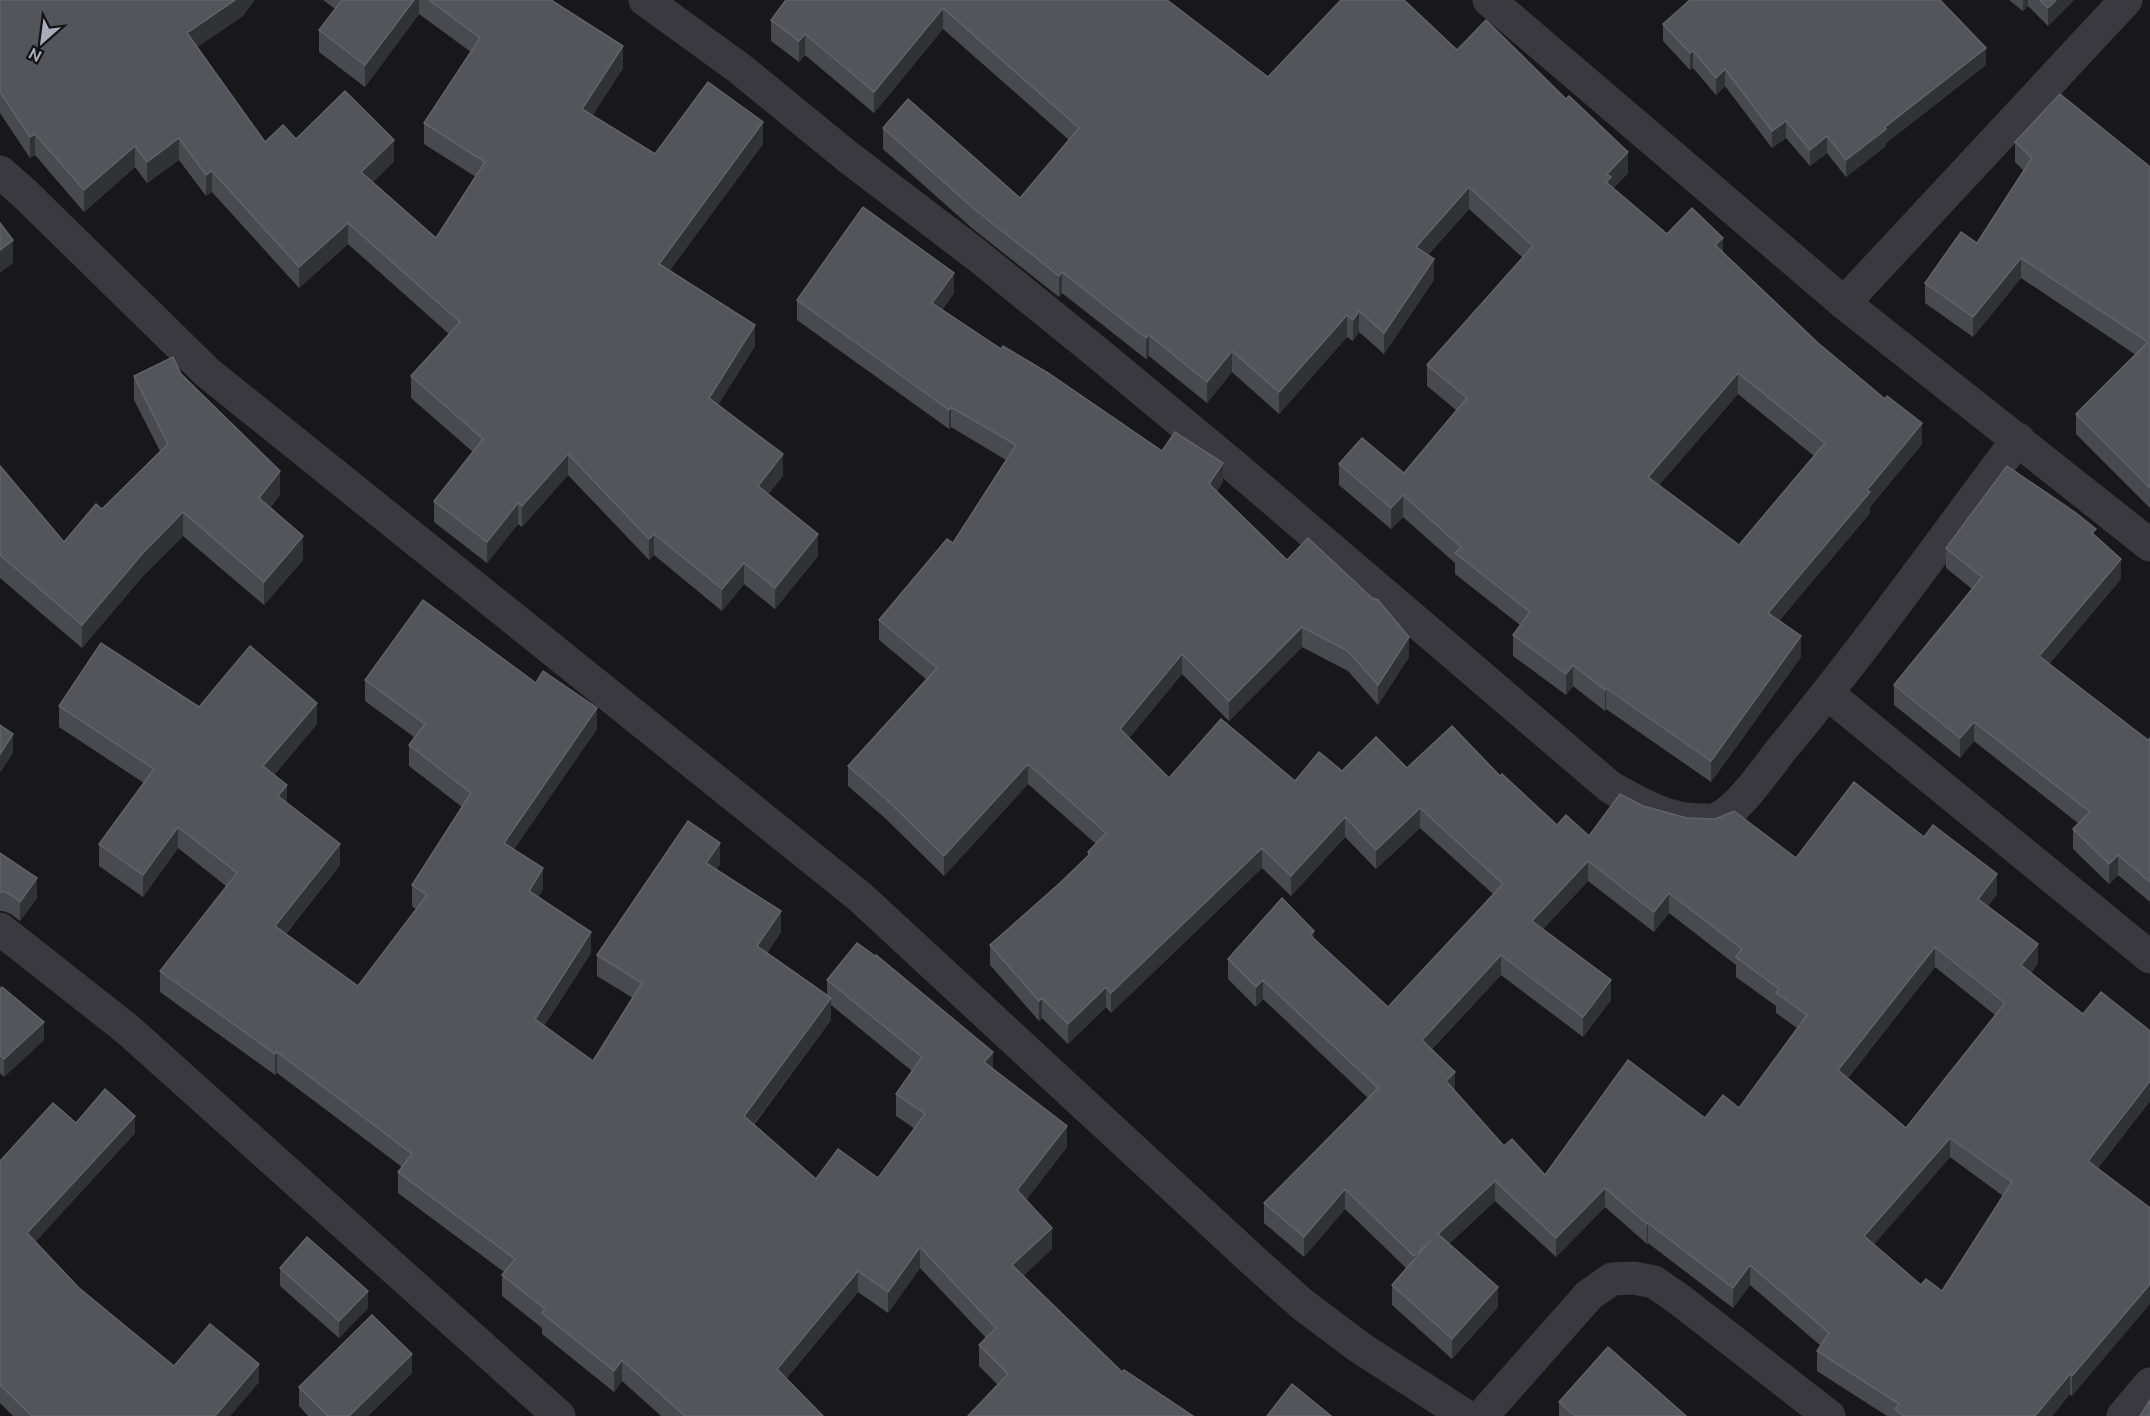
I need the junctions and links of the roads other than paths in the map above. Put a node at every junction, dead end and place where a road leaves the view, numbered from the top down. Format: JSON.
{"nodes":[{"id":1,"x":645,"y":0,"type":"edge"},
{"id":2,"x":2126,"y":0,"type":"edge"},
{"id":3,"x":1500,"y":4,"type":"edge"},
{"id":4,"x":0,"y":172,"type":"edge"},
{"id":5,"x":1844,"y":303,"type":"junction"},
{"id":6,"x":2018,"y":439,"type":"junction"},
{"id":7,"x":2150,"y":545,"type":"edge"},
{"id":8,"x":1828,"y":694,"type":"junction"},
{"id":9,"x":0,"y":929,"type":"edge"},
{"id":10,"x":2150,"y":957,"type":"edge"},
{"id":11,"x":2150,"y":1384,"type":"edge"},
{"id":12,"x":559,"y":1416,"type":"edge"},
{"id":13,"x":1466,"y":1416,"type":"edge"},
{"id":14,"x":1482,"y":1416,"type":"edge"},
{"id":15,"x":1829,"y":1416,"type":"edge"},
{"id":16,"x":2123,"y":1416,"type":"edge"}],
"edges":[{"from":1,"to":8,"type":"street"},
{"from":2,"to":5,"type":"street"},
{"from":3,"to":5,"type":"street"},
{"from":4,"to":13,"type":"street"},
{"from":5,"to":6,"type":"street"},
{"from":6,"to":7,"type":"street"},
{"from":6,"to":8,"type":"street"},
{"from":8,"to":10,"type":"street"},
{"from":9,"to":12,"type":"street"},
{"from":11,"to":16,"type":"street"},
{"from":14,"to":15,"type":"street"}]}
